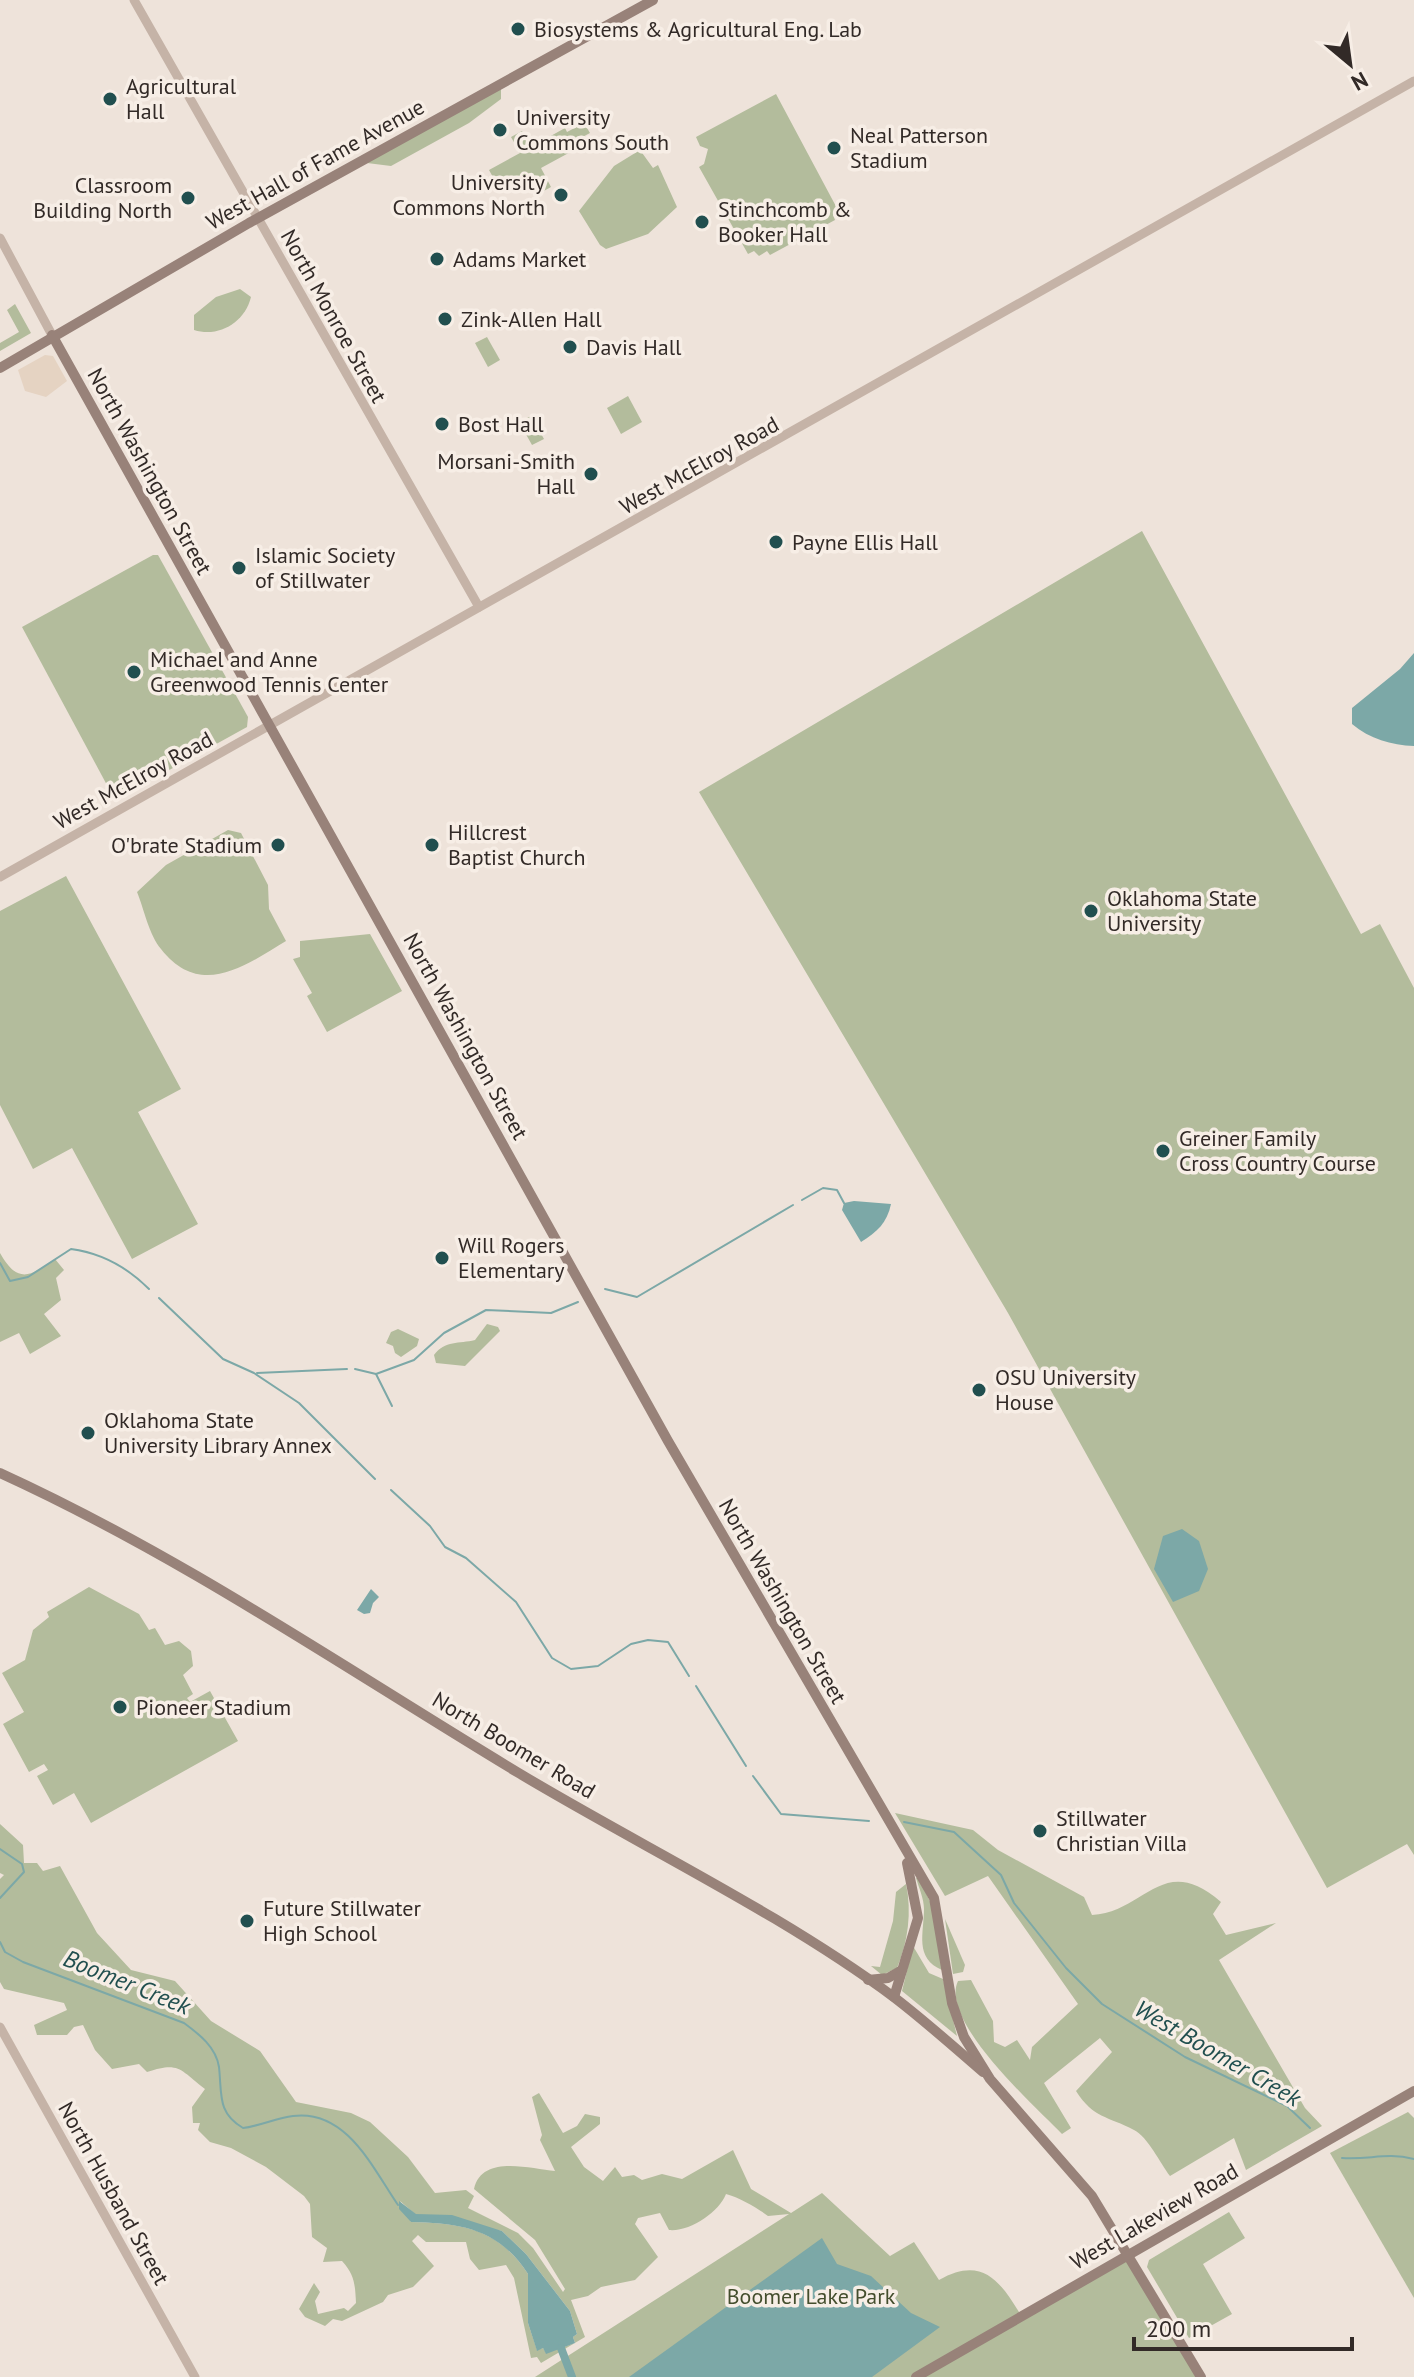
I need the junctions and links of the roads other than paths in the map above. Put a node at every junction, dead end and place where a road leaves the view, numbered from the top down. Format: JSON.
{"nodes":[{"id":1,"x":134,"y":0,"type":"edge"},
{"id":2,"x":653,"y":0,"type":"edge"},
{"id":3,"x":1414,"y":81,"type":"edge"},
{"id":4,"x":258,"y":218,"type":"junction"},
{"id":5,"x":0,"y":238,"type":"edge"},
{"id":6,"x":52,"y":335,"type":"junction"},
{"id":7,"x":0,"y":368,"type":"edge"},
{"id":8,"x":479,"y":607,"type":"junction"},
{"id":9,"x":268,"y":725,"type":"junction"},
{"id":10,"x":0,"y":877,"type":"edge"},
{"id":11,"x":0,"y":1473,"type":"edge"},
{"id":12,"x":903,"y":1850,"type":"junction"},
{"id":13,"x":902,"y":1970,"type":"junction"},
{"id":14,"x":868,"y":1980,"type":"junction"},
{"id":15,"x":894,"y":1997,"type":"junction"},
{"id":16,"x":0,"y":2027,"type":"edge"},
{"id":17,"x":990,"y":2079,"type":"junction"},
{"id":18,"x":1414,"y":2091,"type":"edge"},
{"id":19,"x":1130,"y":2254,"type":"junction"},
{"id":20,"x":195,"y":2377,"type":"edge"},
{"id":21,"x":916,"y":2377,"type":"edge"},
{"id":22,"x":1201,"y":2377,"type":"edge"}],
"edges":[{"from":1,"to":4,"type":"street","name":"North Monroe Street"},
{"from":2,"to":4,"type":"main road","name":"West Hall of Fame Avenue"},
{"from":3,"to":8,"type":"street","name":"West McElroy Road"},
{"from":4,"to":6,"type":"main road","name":"West Hall of Fame Avenue"},
{"from":4,"to":8,"type":"street","name":"North Monroe Street"},
{"from":5,"to":6,"type":"street","name":"North Washington Street"},
{"from":6,"to":7,"type":"main road","name":"West Hall of Fame Avenue"},
{"from":6,"to":9,"type":"main road","name":"North Washington Street"},
{"from":8,"to":9,"type":"street","name":"West McElroy Road"},
{"from":9,"to":10,"type":"street","name":"West McElroy Road"},
{"from":9,"to":12,"type":"main road","name":"North Washington Street"},
{"from":11,"to":14,"type":"main road","name":"North Boomer Road"},
{"from":12,"to":13,"type":"main road","name":"North Washington Street"},
{"from":12,"to":17,"type":"main road","name":"North Washington Street"},
{"from":13,"to":14,"type":"main road"},
{"from":13,"to":15,"type":"main road","name":"North Washington Street"},
{"from":14,"to":15,"type":"main road","name":"North Boomer Road"},
{"from":15,"to":17,"type":"main road","name":"North Boomer Road"},
{"from":16,"to":20,"type":"street","name":"North Husband Street"},
{"from":17,"to":19,"type":"main road","name":"North Washington Street"},
{"from":18,"to":19,"type":"main road","name":"West Lakeview Road"},
{"from":19,"to":21,"type":"main road","name":"West Lakeview Road"},
{"from":19,"to":22,"type":"main road","name":"North Washington Street"}]}
